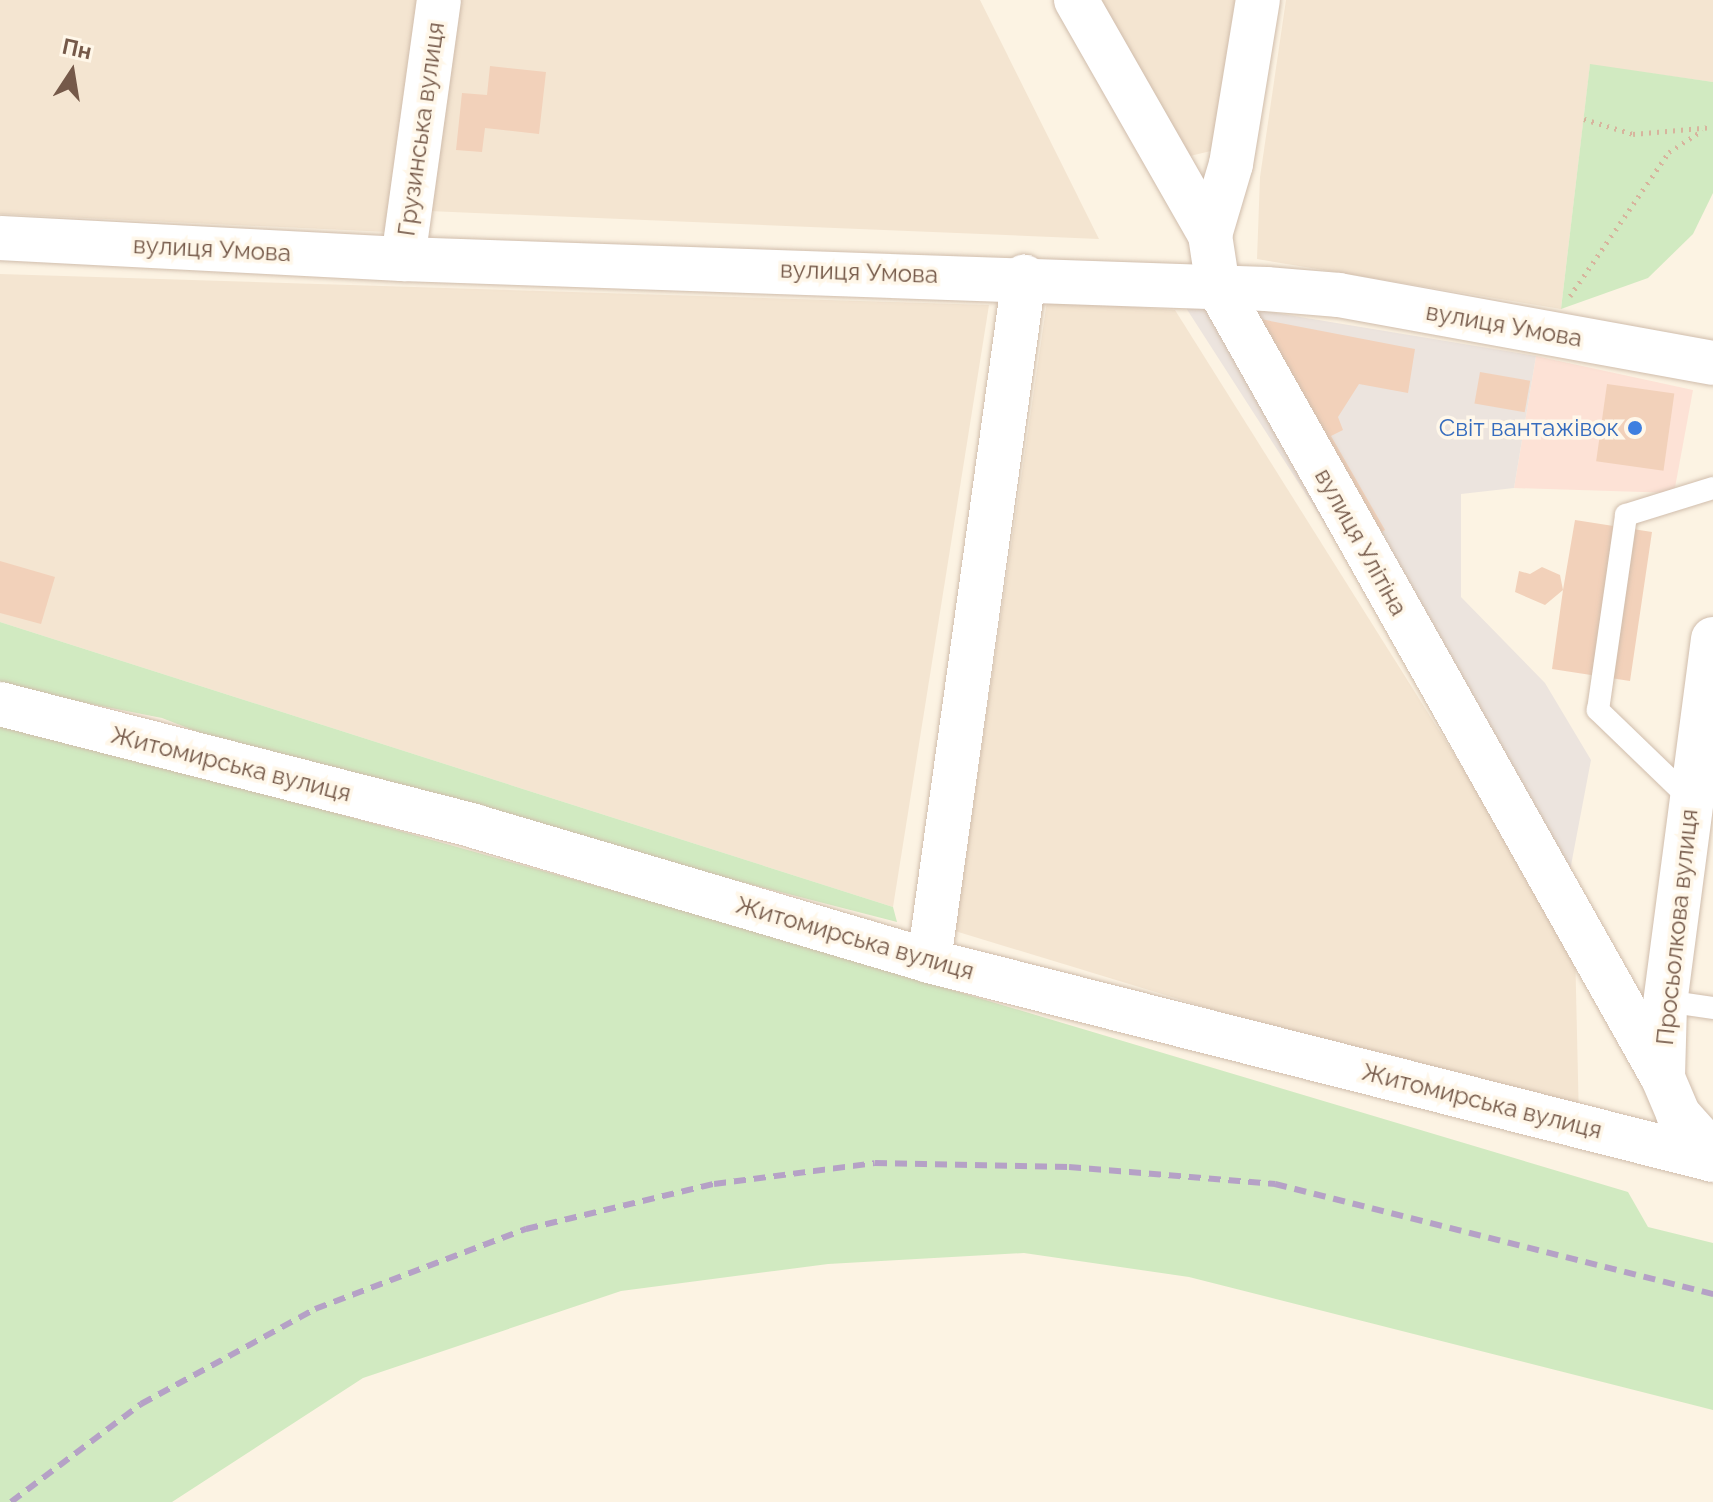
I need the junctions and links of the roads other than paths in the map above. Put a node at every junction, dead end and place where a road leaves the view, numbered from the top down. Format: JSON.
{"nodes":[{"id":1,"x":439,"y":0,"type":"edge"},
{"id":2,"x":1076,"y":0,"type":"edge"},
{"id":3,"x":1258,"y":0,"type":"edge"},
{"id":4,"x":1210,"y":235,"type":"junction"},
{"id":5,"x":0,"y":238,"type":"edge"},
{"id":6,"x":403,"y":259,"type":"junction"},
{"id":7,"x":1024,"y":277,"type":"junction"},
{"id":8,"x":1218,"y":287,"type":"junction"},
{"id":9,"x":1713,"y":363,"type":"edge"},
{"id":10,"x":1713,"y":488,"type":"edge"},
{"id":11,"x":1713,"y":639,"type":"edge"},
{"id":12,"x":0,"y":704,"type":"edge"},
{"id":13,"x":1689,"y":798,"type":"junction"},
{"id":14,"x":929,"y":961,"type":"junction"},
{"id":15,"x":1665,"y":1001,"type":"junction"},
{"id":16,"x":1713,"y":1008,"type":"edge"},
{"id":17,"x":1663,"y":1078,"type":"junction"},
{"id":18,"x":1713,"y":1153,"type":"edge"},
{"id":19,"x":1713,"y":1160,"type":"edge"}],
"edges":[{"from":1,"to":6,"type":"street","name":"Грузинська вулиця"},
{"from":2,"to":4,"type":"street","name":"вулиця Улітіна"},
{"from":3,"to":4,"type":"street"},
{"from":4,"to":8,"type":"street","name":"вулиця Улітіна"},
{"from":5,"to":6,"type":"street","name":"вулиця Умова"},
{"from":6,"to":7,"type":"street","name":"вулиця Умова"},
{"from":7,"to":8,"type":"street","name":"вулиця Умова"},
{"from":7,"to":14,"type":"street"},
{"from":8,"to":9,"type":"street","name":"вулиця Умова"},
{"from":8,"to":17,"type":"street","name":"вулиця Улітіна"},
{"from":10,"to":13,"type":"lane"},
{"from":11,"to":13,"type":"street","name":"Просьолкова вулиця"},
{"from":12,"to":14,"type":"street","name":"Житомирська вулиця"},
{"from":13,"to":15,"type":"street","name":"Просьолкова вулиця"},
{"from":14,"to":19,"type":"street","name":"Житомирська вулиця"},
{"from":15,"to":16,"type":"lane"},
{"from":15,"to":17,"type":"street","name":"Просьолкова вулиця"},
{"from":17,"to":18,"type":"street","name":"Просьолкова вулиця"}]}
